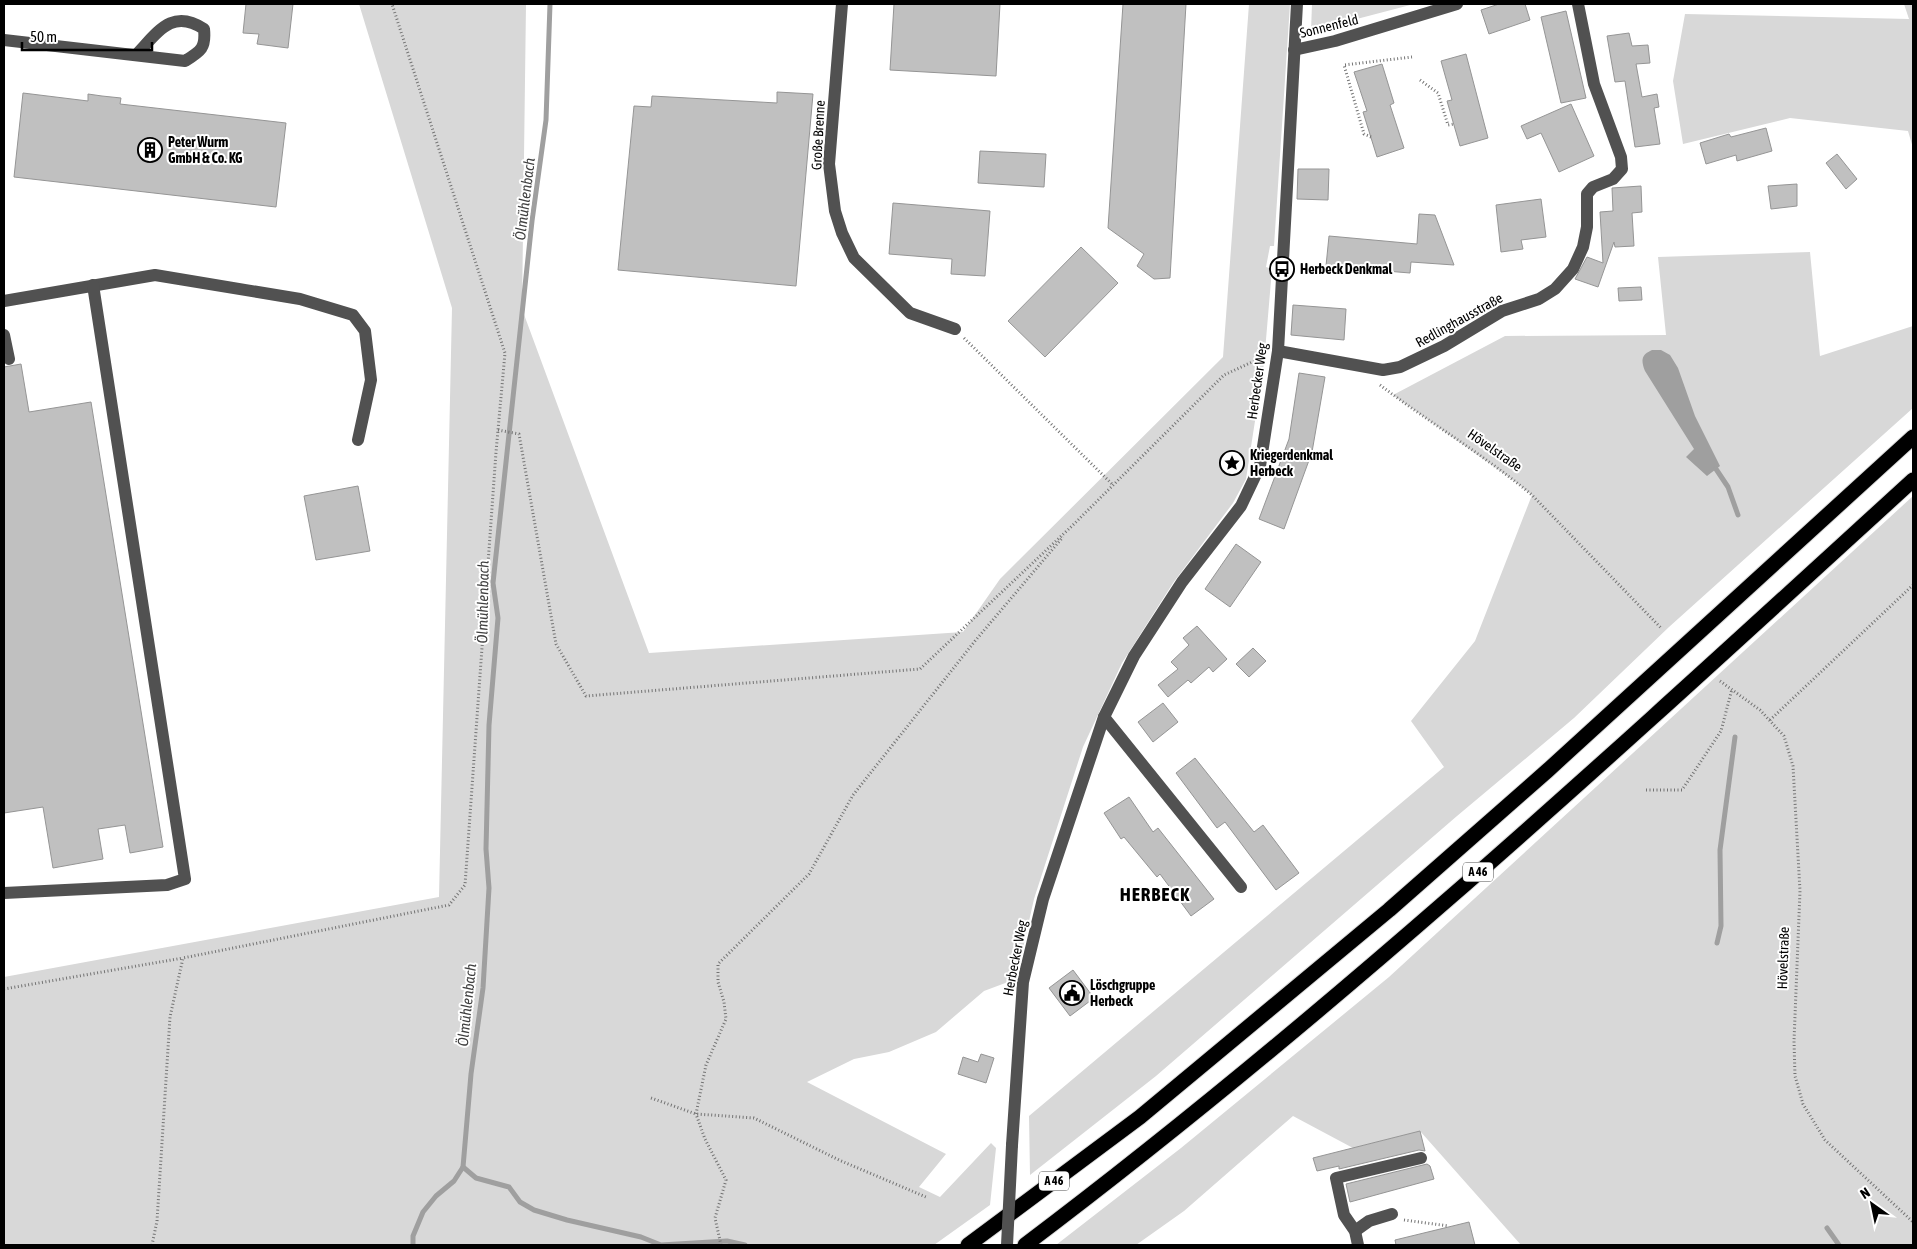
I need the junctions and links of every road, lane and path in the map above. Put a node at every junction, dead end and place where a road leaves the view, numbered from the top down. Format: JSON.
{"nodes":[{"id":1,"x":392,"y":4,"type":"edge"},
{"id":2,"x":842,"y":4,"type":"edge"},
{"id":3,"x":1298,"y":4,"type":"edge"},
{"id":4,"x":1457,"y":4,"type":"edge"},
{"id":5,"x":1578,"y":4,"type":"edge"},
{"id":6,"x":4,"y":40,"type":"edge"},
{"id":7,"x":1294,"y":50,"type":"junction"},
{"id":8,"x":136,"y":55,"type":"junction"},
{"id":9,"x":1412,"y":57,"type":"dead end"},
{"id":10,"x":1420,"y":80,"type":"dead end"},
{"id":11,"x":1454,"y":124,"type":"dead end"},
{"id":12,"x":1371,"y":137,"type":"dead end"},
{"id":13,"x":93,"y":285,"type":"junction"},
{"id":14,"x":4,"y":301,"type":"edge"},
{"id":15,"x":955,"y":329,"type":"joint"},
{"id":16,"x":4,"y":335,"type":"edge"},
{"id":17,"x":1278,"y":351,"type":"junction"},
{"id":18,"x":9,"y":359,"type":"dead end"},
{"id":19,"x":1377,"y":383,"type":"dead end"},
{"id":20,"x":498,"y":430,"type":"junction"},
{"id":21,"x":1913,"y":437,"type":"edge"},
{"id":22,"x":358,"y":440,"type":"dead end"},
{"id":23,"x":1913,"y":480,"type":"edge"},
{"id":24,"x":1112,"y":484,"type":"junction"},
{"id":25,"x":1072,"y":525,"type":"junction"},
{"id":26,"x":1913,"y":585,"type":"edge"},
{"id":27,"x":1662,"y":629,"type":"dead end"},
{"id":28,"x":1720,"y":681,"type":"dead end"},
{"id":29,"x":1732,"y":689,"type":"junction"},
{"id":30,"x":1104,"y":717,"type":"junction"},
{"id":31,"x":1770,"y":720,"type":"junction"},
{"id":32,"x":1646,"y":790,"type":"dead end"},
{"id":33,"x":1241,"y":887,"type":"dead end"},
{"id":34,"x":4,"y":893,"type":"edge"},
{"id":35,"x":183,"y":958,"type":"junction"},
{"id":36,"x":4,"y":989,"type":"edge"},
{"id":37,"x":651,"y":1098,"type":"dead end"},
{"id":38,"x":696,"y":1114,"type":"junction"},
{"id":39,"x":1421,"y":1158,"type":"dead end"},
{"id":40,"x":926,"y":1197,"type":"dead end"},
{"id":41,"x":1392,"y":1214,"type":"joint"},
{"id":42,"x":1913,"y":1222,"type":"edge"},
{"id":43,"x":1449,"y":1226,"type":"dead end"},
{"id":44,"x":1355,"y":1230,"type":"junction"},
{"id":45,"x":152,"y":1245,"type":"edge"},
{"id":46,"x":721,"y":1245,"type":"edge"},
{"id":47,"x":968,"y":1245,"type":"edge"},
{"id":48,"x":1007,"y":1245,"type":"edge"},
{"id":49,"x":1025,"y":1245,"type":"edge"},
{"id":50,"x":1358,"y":1245,"type":"edge"}],
"edges":[{"from":1,"to":20,"type":"path"},
{"from":2,"to":15,"type":"street","name":"Große Brenne"},
{"from":3,"to":7,"type":"street","name":"Herbecker Weg"},
{"from":4,"to":7,"type":"street","name":"Sonnenfeld"},
{"from":5,"to":17,"type":"street","name":"Redlinghausstraße"},
{"from":6,"to":8,"type":"street"},
{"from":7,"to":17,"type":"street","name":"Herbecker Weg"},
{"from":8,"to":8,"type":"street"},
{"from":9,"to":12,"type":"path"},
{"from":10,"to":11,"type":"path"},
{"from":13,"to":14,"type":"street"},
{"from":13,"to":22,"type":"street"},
{"from":13,"to":34,"type":"street"},
{"from":15,"to":24,"type":"path"},
{"from":16,"to":18,"type":"street"},
{"from":17,"to":24,"type":"path"},
{"from":17,"to":30,"type":"street","name":"Herbecker Weg"},
{"from":19,"to":27,"type":"path","name":"Hövelstraße"},
{"from":20,"to":25,"type":"path"},
{"from":20,"to":35,"type":"path"},
{"from":21,"to":47,"type":"highway","number":"A 46"},
{"from":23,"to":49,"type":"highway","number":"A 46"},
{"from":24,"to":25,"type":"path"},
{"from":25,"to":38,"type":"path"},
{"from":26,"to":31,"type":"path"},
{"from":28,"to":29,"type":"path","name":"Hövelstraße"},
{"from":29,"to":31,"type":"path","name":"Hövelstraße"},
{"from":29,"to":32,"type":"path"},
{"from":30,"to":33,"type":"street"},
{"from":30,"to":48,"type":"street","name":"Herbecker Weg","bridge":true},
{"from":31,"to":42,"type":"path","name":"Hövelstraße"},
{"from":35,"to":36,"type":"path"},
{"from":35,"to":45,"type":"path"},
{"from":37,"to":38,"type":"path"},
{"from":38,"to":40,"type":"path"},
{"from":38,"to":46,"type":"path"},
{"from":39,"to":44,"type":"street"},
{"from":41,"to":43,"type":"path"},
{"from":41,"to":44,"type":"street"},
{"from":44,"to":50,"type":"street"}]}
